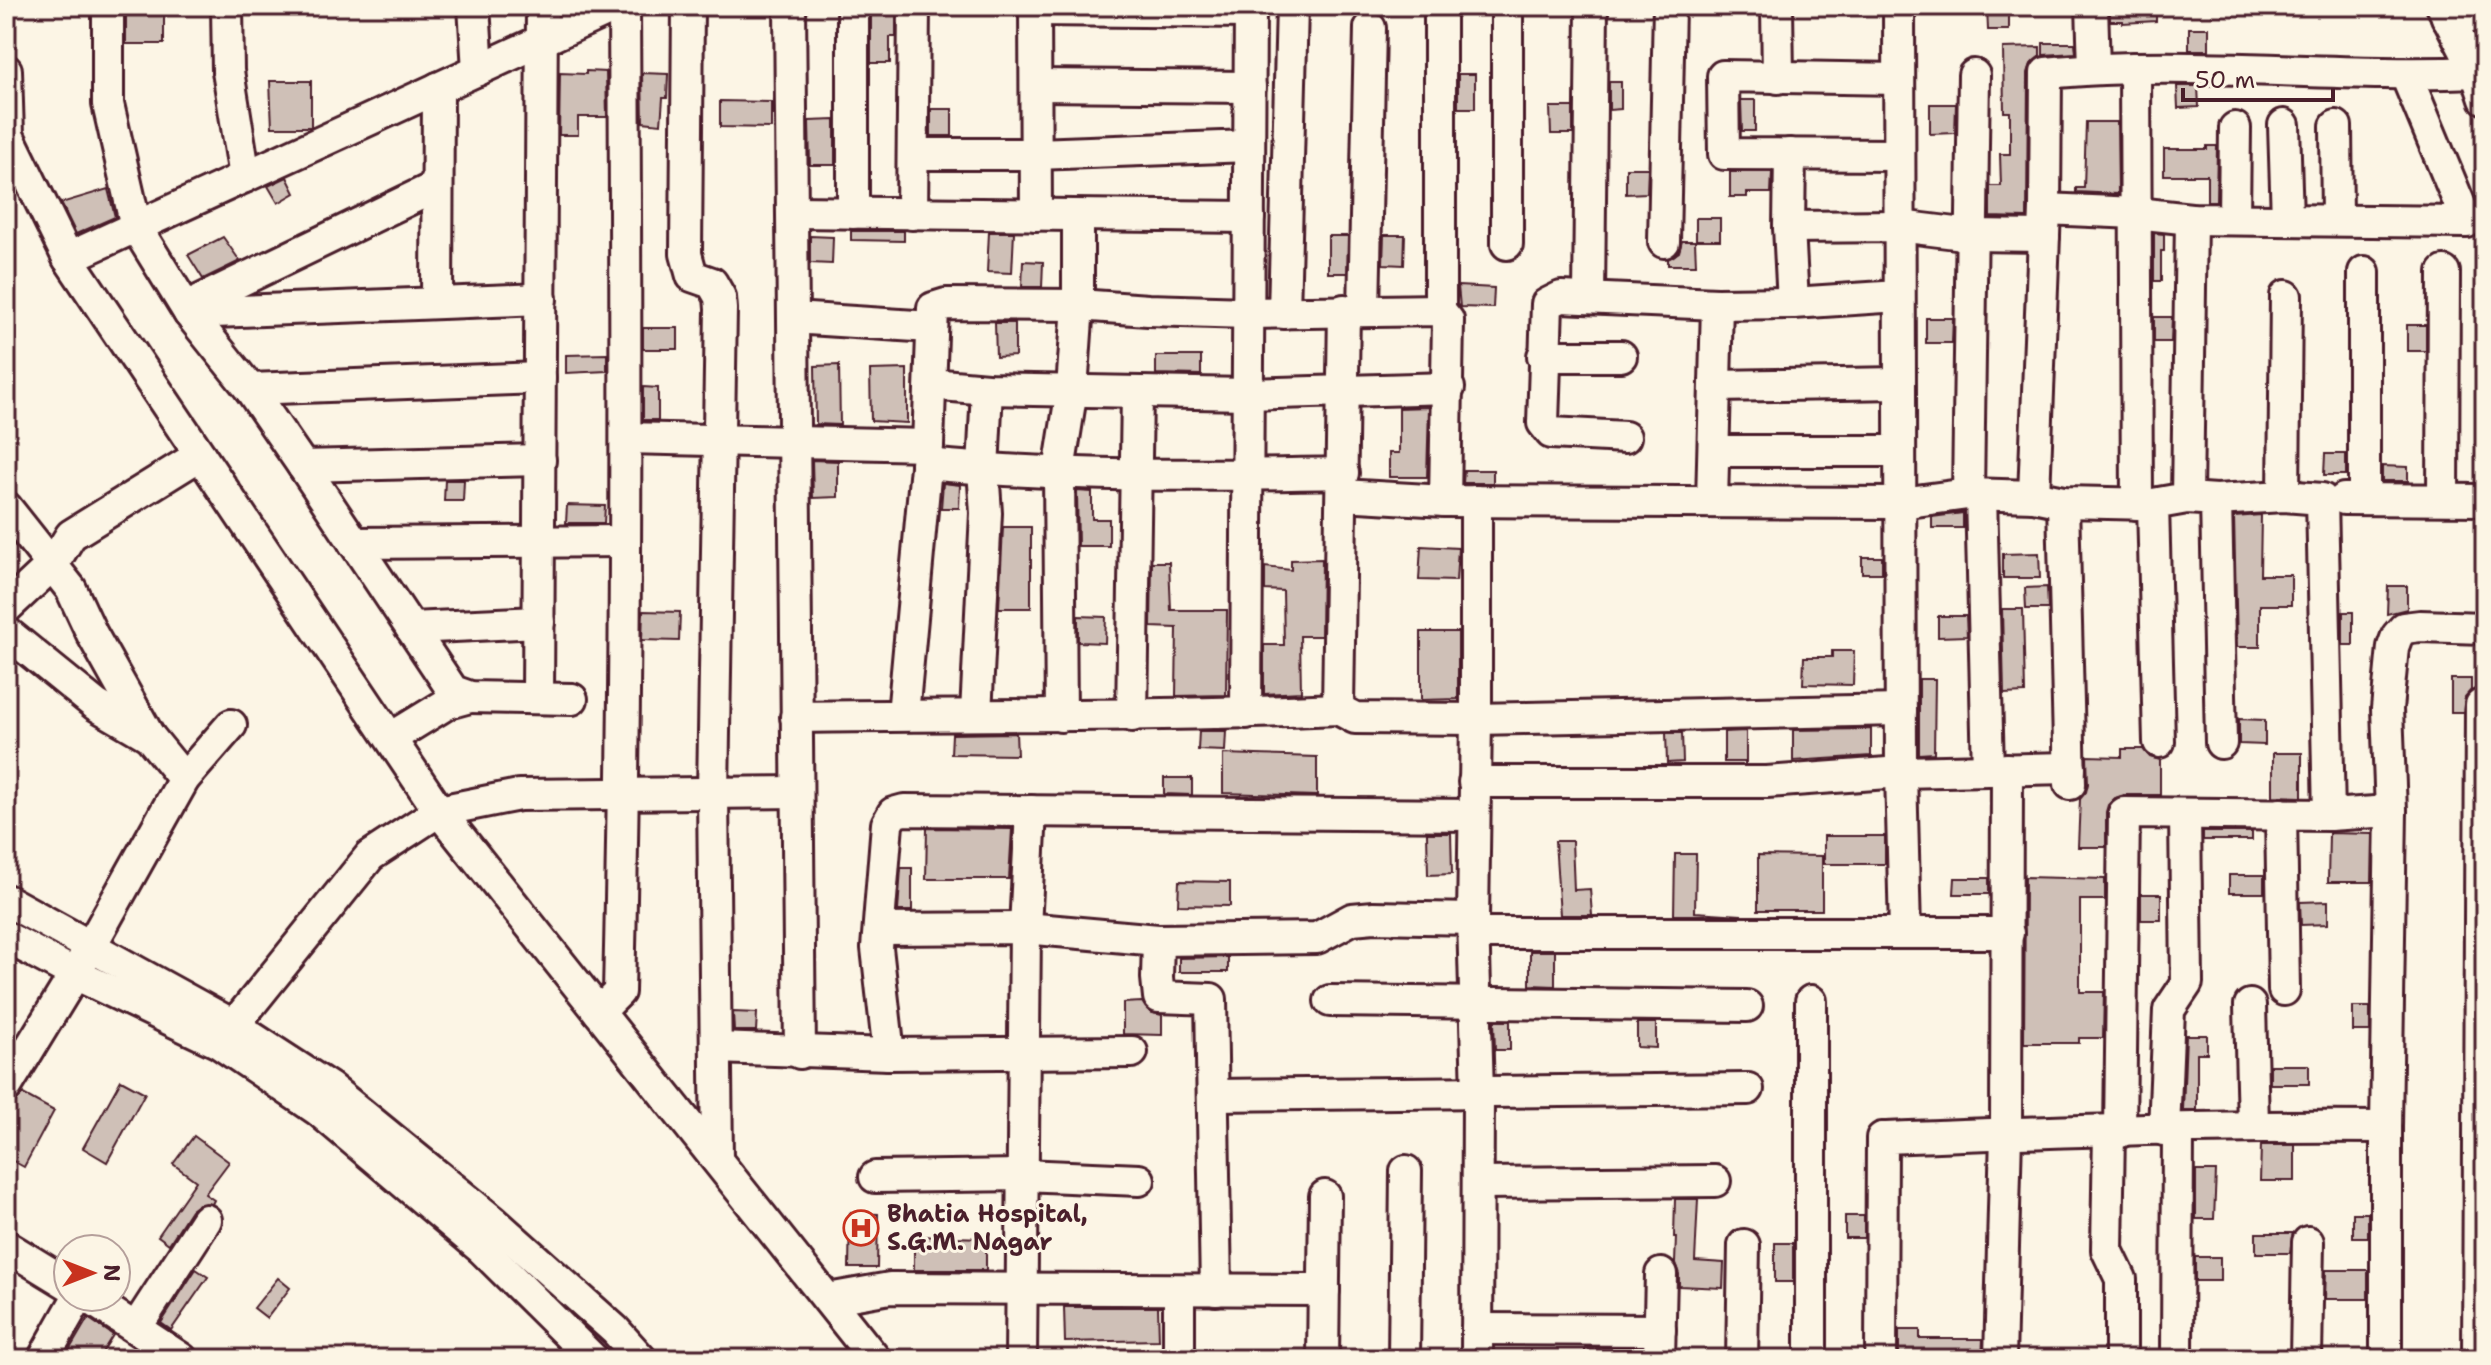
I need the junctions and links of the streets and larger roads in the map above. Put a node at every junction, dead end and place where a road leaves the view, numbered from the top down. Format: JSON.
{"nodes":[{"id":1,"x":108,"y":6,"type":"edge"},
{"id":2,"x":227,"y":6,"type":"edge"},
{"id":3,"x":474,"y":6,"type":"edge"},
{"id":4,"x":542,"y":6,"type":"edge"},
{"id":5,"x":617,"y":6,"type":"edge"},
{"id":6,"x":624,"y":6,"type":"edge"},
{"id":7,"x":688,"y":6,"type":"edge"},
{"id":8,"x":790,"y":6,"type":"edge"},
{"id":9,"x":853,"y":6,"type":"edge"},
{"id":10,"x":914,"y":6,"type":"edge"},
{"id":11,"x":1292,"y":6,"type":"edge"},
{"id":12,"x":1440,"y":6,"type":"edge"},
{"id":13,"x":1507,"y":6,"type":"edge"},
{"id":14,"x":1592,"y":6,"type":"edge"},
{"id":15,"x":1669,"y":6,"type":"edge"},
{"id":16,"x":1777,"y":6,"type":"edge"},
{"id":17,"x":1899,"y":6,"type":"edge"},
{"id":18,"x":2092,"y":6,"type":"edge"},
{"id":19,"x":1035,"y":8,"type":"edge"},
{"id":20,"x":1250,"y":9,"type":"edge"},
{"id":21,"x":2465,"y":13,"type":"edge"},
{"id":22,"x":1370,"y":28,"type":"dead end"},
{"id":23,"x":542,"y":40,"type":"junction"},
{"id":24,"x":2094,"y":68,"type":"junction"},
{"id":25,"x":2135,"y":68,"type":"junction"},
{"id":26,"x":6,"y":70,"type":"edge"},
{"id":27,"x":478,"y":70,"type":"junction"},
{"id":28,"x":1974,"y":75,"type":"dead end"},
{"id":29,"x":2406,"y":75,"type":"junction"},
{"id":30,"x":1778,"y":78,"type":"junction"},
{"id":31,"x":1899,"y":79,"type":"junction"},
{"id":32,"x":1036,"y":85,"type":"junction"},
{"id":33,"x":2480,"y":86,"type":"edge"},
{"id":34,"x":1250,"y":87,"type":"junction"},
{"id":35,"x":438,"y":88,"type":"junction"},
{"id":36,"x":2284,"y":125,"type":"dead end"},
{"id":37,"x":2336,"y":126,"type":"dead end"},
{"id":38,"x":2235,"y":128,"type":"dead end"},
{"id":39,"x":1249,"y":146,"type":"junction"},
{"id":40,"x":913,"y":154,"type":"junction"},
{"id":41,"x":1036,"y":154,"type":"junction"},
{"id":42,"x":1790,"y":154,"type":"junction"},
{"id":43,"x":1899,"y":155,"type":"junction"},
{"id":44,"x":245,"y":177,"type":"junction"},
{"id":45,"x":437,"y":186,"type":"junction"},
{"id":46,"x":792,"y":212,"type":"junction"},
{"id":47,"x":853,"y":213,"type":"junction"},
{"id":48,"x":2136,"y":213,"type":"junction"},
{"id":49,"x":912,"y":214,"type":"junction"},
{"id":50,"x":1036,"y":215,"type":"junction"},
{"id":51,"x":1078,"y":217,"type":"junction"},
{"id":52,"x":1249,"y":217,"type":"junction"},
{"id":53,"x":2191,"y":219,"type":"junction"},
{"id":54,"x":2234,"y":219,"type":"junction"},
{"id":55,"x":2287,"y":219,"type":"junction"},
{"id":56,"x":2337,"y":219,"type":"junction"},
{"id":57,"x":2044,"y":222,"type":"junction"},
{"id":58,"x":1899,"y":226,"type":"junction"},
{"id":59,"x":136,"y":227,"type":"junction"},
{"id":60,"x":1789,"y":227,"type":"junction"},
{"id":61,"x":1972,"y":235,"type":"junction"},
{"id":62,"x":1664,"y":242,"type":"dead end"},
{"id":63,"x":1507,"y":244,"type":"dead end"},
{"id":64,"x":68,"y":258,"type":"junction"},
{"id":65,"x":2364,"y":272,"type":"dead end"},
{"id":66,"x":2444,"y":272,"type":"dead end"},
{"id":67,"x":1899,"y":296,"type":"junction"},
{"id":68,"x":2286,"y":296,"type":"dead end"},
{"id":69,"x":1589,"y":298,"type":"junction"},
{"id":70,"x":541,"y":299,"type":"junction"},
{"id":71,"x":437,"y":303,"type":"junction"},
{"id":72,"x":1793,"y":303,"type":"junction"},
{"id":73,"x":1717,"y":304,"type":"junction"},
{"id":74,"x":1078,"y":305,"type":"junction"},
{"id":75,"x":188,"y":310,"type":"junction"},
{"id":76,"x":1440,"y":310,"type":"junction"},
{"id":77,"x":1354,"y":311,"type":"junction"},
{"id":78,"x":1248,"y":313,"type":"junction"},
{"id":79,"x":1284,"y":313,"type":"junction"},
{"id":80,"x":793,"y":318,"type":"junction"},
{"id":81,"x":931,"y":327,"type":"junction"},
{"id":82,"x":1543,"y":356,"type":"junction"},
{"id":83,"x":1621,"y":356,"type":"dead end"},
{"id":84,"x":540,"y":378,"type":"junction"},
{"id":85,"x":1899,"y":383,"type":"junction"},
{"id":86,"x":931,"y":384,"type":"junction"},
{"id":87,"x":1716,"y":386,"type":"junction"},
{"id":88,"x":1449,"y":388,"type":"junction"},
{"id":89,"x":250,"y":389,"type":"junction"},
{"id":90,"x":987,"y":389,"type":"junction"},
{"id":91,"x":1072,"y":389,"type":"junction"},
{"id":92,"x":1137,"y":393,"type":"junction"},
{"id":93,"x":1343,"y":393,"type":"junction"},
{"id":94,"x":1248,"y":394,"type":"junction"},
{"id":95,"x":1625,"y":437,"type":"dead end"},
{"id":96,"x":626,"y":438,"type":"junction"},
{"id":97,"x":718,"y":440,"type":"junction"},
{"id":98,"x":794,"y":442,"type":"junction"},
{"id":99,"x":1715,"y":451,"type":"junction"},
{"id":100,"x":1899,"y":451,"type":"junction"},
{"id":101,"x":927,"y":454,"type":"junction"},
{"id":102,"x":200,"y":455,"type":"junction"},
{"id":103,"x":540,"y":460,"type":"junction"},
{"id":104,"x":303,"y":466,"type":"junction"},
{"id":105,"x":983,"y":469,"type":"junction"},
{"id":106,"x":1059,"y":471,"type":"junction"},
{"id":107,"x":1135,"y":472,"type":"junction"},
{"id":108,"x":1248,"y":475,"type":"junction"},
{"id":109,"x":1342,"y":484,"type":"junction"},
{"id":110,"x":1975,"y":494,"type":"junction"},
{"id":111,"x":2284,"y":496,"type":"junction"},
{"id":112,"x":2048,"y":499,"type":"junction"},
{"id":113,"x":2201,"y":499,"type":"junction"},
{"id":114,"x":2322,"y":499,"type":"junction"},
{"id":115,"x":2364,"y":499,"type":"junction"},
{"id":116,"x":2443,"y":499,"type":"junction"},
{"id":117,"x":2485,"y":500,"type":"edge"},
{"id":118,"x":1445,"y":501,"type":"junction"},
{"id":119,"x":1476,"y":501,"type":"junction"},
{"id":120,"x":1712,"y":502,"type":"junction"},
{"id":121,"x":1901,"y":503,"type":"junction"},
{"id":122,"x":2145,"y":504,"type":"junction"},
{"id":123,"x":6,"y":507,"type":"edge"},
{"id":124,"x":539,"y":540,"type":"junction"},
{"id":125,"x":624,"y":541,"type":"junction"},
{"id":126,"x":354,"y":543,"type":"junction"},
{"id":127,"x":53,"y":564,"type":"junction"},
{"id":128,"x":6,"y":608,"type":"edge"},
{"id":129,"x":539,"y":622,"type":"junction"},
{"id":130,"x":411,"y":628,"type":"junction"},
{"id":131,"x":2485,"y":628,"type":"edge"},
{"id":132,"x":6,"y":632,"type":"edge"},
{"id":133,"x":470,"y":697,"type":"junction"},
{"id":134,"x":538,"y":697,"type":"junction"},
{"id":135,"x":572,"y":699,"type":"dead end"},
{"id":136,"x":2481,"y":705,"type":"dead end"},
{"id":137,"x":1338,"y":709,"type":"junction"},
{"id":138,"x":1901,"y":710,"type":"junction"},
{"id":139,"x":1246,"y":713,"type":"junction"},
{"id":140,"x":976,"y":714,"type":"junction"},
{"id":141,"x":903,"y":715,"type":"junction"},
{"id":142,"x":1061,"y":716,"type":"junction"},
{"id":143,"x":1132,"y":716,"type":"junction"},
{"id":144,"x":796,"y":717,"type":"junction"},
{"id":145,"x":1476,"y":719,"type":"junction"},
{"id":146,"x":231,"y":725,"type":"dead end"},
{"id":147,"x":149,"y":736,"type":"junction"},
{"id":148,"x":391,"y":738,"type":"junction"},
{"id":149,"x":2159,"y":742,"type":"dead end"},
{"id":150,"x":2221,"y":743,"type":"dead end"},
{"id":151,"x":1998,"y":769,"type":"junction"},
{"id":152,"x":1901,"y":772,"type":"junction"},
{"id":153,"x":184,"y":779,"type":"junction"},
{"id":154,"x":1474,"y":782,"type":"junction"},
{"id":155,"x":624,"y":792,"type":"junction"},
{"id":156,"x":797,"y":792,"type":"junction"},
{"id":157,"x":713,"y":793,"type":"junction"},
{"id":158,"x":439,"y":811,"type":"junction"},
{"id":159,"x":1031,"y":811,"type":"junction"},
{"id":160,"x":2391,"y":811,"type":"junction"},
{"id":161,"x":2185,"y":814,"type":"junction"},
{"id":162,"x":2281,"y":814,"type":"junction"},
{"id":163,"x":1473,"y":815,"type":"junction"},
{"id":164,"x":2329,"y":815,"type":"junction"},
{"id":165,"x":6,"y":900,"type":"edge"},
{"id":166,"x":1473,"y":926,"type":"junction"},
{"id":167,"x":1025,"y":928,"type":"junction"},
{"id":168,"x":879,"y":929,"type":"junction"},
{"id":169,"x":1905,"y":932,"type":"junction"},
{"id":170,"x":2008,"y":933,"type":"junction"},
{"id":171,"x":6,"y":937,"type":"edge"},
{"id":172,"x":1158,"y":940,"type":"junction"},
{"id":173,"x":91,"y":945,"type":"junction"},
{"id":174,"x":75,"y":974,"type":"junction"},
{"id":175,"x":2284,"y":990,"type":"dead end"},
{"id":176,"x":1330,"y":1001,"type":"dead end"},
{"id":177,"x":1811,"y":1001,"type":"dead end"},
{"id":178,"x":1474,"y":1003,"type":"junction"},
{"id":179,"x":2250,"y":1005,"type":"dead end"},
{"id":180,"x":1747,"y":1006,"type":"dead end"},
{"id":181,"x":599,"y":1012,"type":"junction"},
{"id":182,"x":226,"y":1034,"type":"junction"},
{"id":183,"x":716,"y":1048,"type":"junction"},
{"id":184,"x":1132,"y":1052,"type":"dead end"},
{"id":185,"x":800,"y":1053,"type":"junction"},
{"id":186,"x":1024,"y":1053,"type":"junction"},
{"id":187,"x":889,"y":1054,"type":"junction"},
{"id":188,"x":6,"y":1087,"type":"edge"},
{"id":189,"x":1748,"y":1089,"type":"dead end"},
{"id":190,"x":1478,"y":1093,"type":"junction"},
{"id":191,"x":1214,"y":1095,"type":"junction"},
{"id":192,"x":2253,"y":1125,"type":"junction"},
{"id":193,"x":2386,"y":1127,"type":"junction"},
{"id":194,"x":2171,"y":1130,"type":"junction"},
{"id":195,"x":2115,"y":1131,"type":"junction"},
{"id":196,"x":2006,"y":1134,"type":"junction"},
{"id":197,"x":717,"y":1160,"type":"junction"},
{"id":198,"x":1406,"y":1171,"type":"dead end"},
{"id":199,"x":1023,"y":1175,"type":"junction"},
{"id":200,"x":875,"y":1177,"type":"dead end"},
{"id":201,"x":1139,"y":1180,"type":"dead end"},
{"id":202,"x":1715,"y":1181,"type":"dead end"},
{"id":203,"x":1478,"y":1183,"type":"junction"},
{"id":204,"x":1325,"y":1196,"type":"dead end"},
{"id":205,"x":206,"y":1220,"type":"dead end"},
{"id":206,"x":2308,"y":1242,"type":"dead end"},
{"id":207,"x":1744,"y":1245,"type":"dead end"},
{"id":208,"x":6,"y":1246,"type":"edge"},
{"id":209,"x":52,"y":1274,"type":"edge"},
{"id":210,"x":1661,"y":1274,"type":"dead end"},
{"id":211,"x":1022,"y":1289,"type":"junction"},
{"id":212,"x":1179,"y":1290,"type":"junction"},
{"id":213,"x":1216,"y":1290,"type":"junction"},
{"id":214,"x":1324,"y":1290,"type":"junction"},
{"id":215,"x":828,"y":1299,"type":"junction"},
{"id":216,"x":69,"y":1313,"type":"edge"},
{"id":217,"x":113,"y":1313,"type":"edge"},
{"id":218,"x":2482,"y":1324,"type":"edge"},
{"id":219,"x":136,"y":1328,"type":"junction"},
{"id":220,"x":1477,"y":1329,"type":"junction"},
{"id":221,"x":1660,"y":1345,"type":"edge"},
{"id":222,"x":43,"y":1359,"type":"edge"},
{"id":223,"x":182,"y":1359,"type":"edge"},
{"id":224,"x":593,"y":1359,"type":"edge"},
{"id":225,"x":641,"y":1359,"type":"edge"},
{"id":226,"x":875,"y":1359,"type":"edge"},
{"id":227,"x":1021,"y":1359,"type":"edge"},
{"id":228,"x":1179,"y":1359,"type":"edge"},
{"id":229,"x":1323,"y":1359,"type":"edge"},
{"id":230,"x":1404,"y":1359,"type":"edge"},
{"id":231,"x":1477,"y":1359,"type":"edge"},
{"id":232,"x":1742,"y":1359,"type":"edge"},
{"id":233,"x":1811,"y":1359,"type":"edge"},
{"id":234,"x":1881,"y":1359,"type":"edge"},
{"id":235,"x":2000,"y":1359,"type":"edge"},
{"id":236,"x":2121,"y":1359,"type":"edge"},
{"id":237,"x":2177,"y":1359,"type":"edge"},
{"id":238,"x":2306,"y":1359,"type":"edge"},
{"id":239,"x":2386,"y":1359,"type":"edge"},
{"id":240,"x":2478,"y":1359,"type":"edge"}],
"edges":[{"from":1,"to":59,"type":"street"},
{"from":2,"to":44,"type":"street"},
{"from":3,"to":27,"type":"street"},
{"from":4,"to":23,"type":"street"},
{"from":5,"to":23,"type":"street"},
{"from":6,"to":96,"type":"street"},
{"from":7,"to":97,"type":"street"},
{"from":8,"to":46,"type":"street"},
{"from":9,"to":47,"type":"street"},
{"from":10,"to":40,"type":"street"},
{"from":11,"to":79,"type":"street"},
{"from":12,"to":76,"type":"street"},
{"from":13,"to":63,"type":"street"},
{"from":14,"to":69,"type":"street"},
{"from":15,"to":62,"type":"street"},
{"from":16,"to":30,"type":"street"},
{"from":17,"to":31,"type":"street"},
{"from":18,"to":24,"type":"street"},
{"from":19,"to":20,"type":"street"},
{"from":19,"to":32,"type":"street"},
{"from":20,"to":34,"type":"street"},
{"from":21,"to":33,"type":"street"},
{"from":22,"to":77,"type":"street"},
{"from":23,"to":27,"type":"street"},
{"from":23,"to":70,"type":"street"},
{"from":24,"to":25,"type":"street"},
{"from":24,"to":57,"type":"street"},
{"from":25,"to":29,"type":"street"},
{"from":25,"to":48,"type":"street"},
{"from":26,"to":64,"type":"street"},
{"from":27,"to":35,"type":"street"},
{"from":28,"to":61,"type":"street"},
{"from":29,"to":33,"type":"street"},
{"from":29,"to":56,"type":"street"},
{"from":30,"to":31,"type":"street"},
{"from":30,"to":42,"type":"street"},
{"from":31,"to":43,"type":"street"},
{"from":32,"to":34,"type":"street"},
{"from":32,"to":41,"type":"street"},
{"from":34,"to":39,"type":"street"},
{"from":35,"to":44,"type":"street"},
{"from":35,"to":45,"type":"street"},
{"from":36,"to":55,"type":"street"},
{"from":37,"to":56,"type":"street"},
{"from":38,"to":54,"type":"street"},
{"from":39,"to":41,"type":"street"},
{"from":39,"to":52,"type":"street"},
{"from":40,"to":41,"type":"street"},
{"from":40,"to":49,"type":"street"},
{"from":41,"to":50,"type":"street"},
{"from":42,"to":43,"type":"street"},
{"from":42,"to":60,"type":"street"},
{"from":43,"to":58,"type":"street"},
{"from":44,"to":59,"type":"street"},
{"from":45,"to":71,"type":"street"},
{"from":45,"to":75,"type":"street"},
{"from":46,"to":47,"type":"street"},
{"from":46,"to":80,"type":"street"},
{"from":47,"to":49,"type":"street"},
{"from":48,"to":53,"type":"street"},
{"from":48,"to":57,"type":"street"},
{"from":48,"to":122,"type":"street"},
{"from":49,"to":50,"type":"street"},
{"from":50,"to":51,"type":"street"},
{"from":51,"to":52,"type":"street"},
{"from":51,"to":74,"type":"street"},
{"from":52,"to":78,"type":"street"},
{"from":53,"to":54,"type":"street"},
{"from":53,"to":113,"type":"street"},
{"from":54,"to":55,"type":"street"},
{"from":55,"to":56,"type":"street"},
{"from":57,"to":61,"type":"street"},
{"from":57,"to":112,"type":"street"},
{"from":58,"to":60,"type":"street"},
{"from":58,"to":61,"type":"street"},
{"from":58,"to":67,"type":"street"},
{"from":59,"to":64,"type":"street"},
{"from":59,"to":75,"type":"street"},
{"from":60,"to":72,"type":"street"},
{"from":61,"to":110,"type":"street"},
{"from":64,"to":102,"type":"street"},
{"from":65,"to":115,"type":"street"},
{"from":66,"to":116,"type":"street"},
{"from":67,"to":72,"type":"street"},
{"from":67,"to":85,"type":"street"},
{"from":68,"to":111,"type":"street"},
{"from":69,"to":73,"type":"street"},
{"from":69,"to":82,"type":"street"},
{"from":70,"to":71,"type":"street"},
{"from":70,"to":84,"type":"street"},
{"from":71,"to":75,"type":"street"},
{"from":72,"to":73,"type":"street"},
{"from":73,"to":87,"type":"street"},
{"from":74,"to":78,"type":"street"},
{"from":74,"to":81,"type":"street"},
{"from":74,"to":91,"type":"street"},
{"from":75,"to":89,"type":"street"},
{"from":76,"to":77,"type":"street"},
{"from":76,"to":88,"type":"street"},
{"from":77,"to":79,"type":"street"},
{"from":77,"to":93,"type":"street"},
{"from":78,"to":79,"type":"street"},
{"from":78,"to":94,"type":"street"},
{"from":80,"to":81,"type":"street"},
{"from":80,"to":98,"type":"street"},
{"from":81,"to":86,"type":"street"},
{"from":82,"to":83,"type":"street"},
{"from":82,"to":95,"type":"street"},
{"from":84,"to":89,"type":"street"},
{"from":84,"to":103,"type":"street"},
{"from":85,"to":87,"type":"street"},
{"from":85,"to":100,"type":"street"},
{"from":86,"to":90,"type":"street"},
{"from":86,"to":101,"type":"street"},
{"from":87,"to":99,"type":"street"},
{"from":88,"to":93,"type":"street"},
{"from":88,"to":118,"type":"street"},
{"from":89,"to":104,"type":"street"},
{"from":90,"to":91,"type":"street"},
{"from":90,"to":105,"type":"street"},
{"from":91,"to":92,"type":"street"},
{"from":91,"to":106,"type":"street"},
{"from":92,"to":94,"type":"street"},
{"from":92,"to":107,"type":"street"},
{"from":93,"to":94,"type":"street"},
{"from":93,"to":109,"type":"street"},
{"from":94,"to":108,"type":"street"},
{"from":96,"to":97,"type":"street"},
{"from":96,"to":125,"type":"street"},
{"from":97,"to":98,"type":"street"},
{"from":97,"to":157,"type":"street"},
{"from":98,"to":101,"type":"street"},
{"from":98,"to":144,"type":"street"},
{"from":99,"to":100,"type":"street"},
{"from":99,"to":120,"type":"street"},
{"from":100,"to":121,"type":"street"},
{"from":101,"to":105,"type":"street"},
{"from":101,"to":141,"type":"street"},
{"from":102,"to":127,"type":"street"},
{"from":102,"to":148,"type":"street"},
{"from":103,"to":104,"type":"street"},
{"from":103,"to":124,"type":"street"},
{"from":104,"to":126,"type":"street"},
{"from":105,"to":106,"type":"street"},
{"from":105,"to":140,"type":"street"},
{"from":106,"to":107,"type":"street"},
{"from":106,"to":142,"type":"street"},
{"from":107,"to":108,"type":"street"},
{"from":107,"to":143,"type":"street"},
{"from":108,"to":109,"type":"street"},
{"from":108,"to":139,"type":"street"},
{"from":109,"to":118,"type":"street"},
{"from":109,"to":137,"type":"street"},
{"from":110,"to":112,"type":"street"},
{"from":110,"to":121,"type":"street"},
{"from":110,"to":151,"type":"street"},
{"from":111,"to":113,"type":"street"},
{"from":111,"to":114,"type":"street"},
{"from":112,"to":122,"type":"street"},
{"from":112,"to":151,"type":"street"},
{"from":113,"to":122,"type":"street"},
{"from":113,"to":150,"type":"street"},
{"from":114,"to":115,"type":"street"},
{"from":114,"to":164,"type":"street"},
{"from":115,"to":116,"type":"street"},
{"from":116,"to":117,"type":"street"},
{"from":118,"to":119,"type":"street"},
{"from":119,"to":120,"type":"street"},
{"from":119,"to":145,"type":"street"},
{"from":120,"to":121,"type":"street"},
{"from":121,"to":138,"type":"street"},
{"from":122,"to":149,"type":"street"},
{"from":123,"to":127,"type":"street"},
{"from":124,"to":125,"type":"street"},
{"from":124,"to":126,"type":"street"},
{"from":124,"to":129,"type":"street"},
{"from":125,"to":155,"type":"street"},
{"from":126,"to":130,"type":"street"},
{"from":127,"to":128,"type":"street"},
{"from":127,"to":147,"type":"street"},
{"from":129,"to":130,"type":"street"},
{"from":129,"to":134,"type":"street"},
{"from":130,"to":133,"type":"street"},
{"from":131,"to":160,"type":"street"},
{"from":132,"to":147,"type":"street"},
{"from":133,"to":134,"type":"street"},
{"from":133,"to":148,"type":"street"},
{"from":134,"to":135,"type":"street"},
{"from":136,"to":218,"type":"street"},
{"from":137,"to":139,"type":"street"},
{"from":137,"to":145,"type":"street"},
{"from":138,"to":145,"type":"street"},
{"from":138,"to":152,"type":"street"},
{"from":139,"to":143,"type":"street"},
{"from":140,"to":141,"type":"street"},
{"from":140,"to":142,"type":"street"},
{"from":141,"to":144,"type":"street"},
{"from":142,"to":143,"type":"street"},
{"from":144,"to":156,"type":"street"},
{"from":145,"to":154,"type":"street"},
{"from":146,"to":153,"type":"street"},
{"from":147,"to":153,"type":"street"},
{"from":148,"to":158,"type":"street"},
{"from":151,"to":152,"type":"street"},
{"from":151,"to":170,"type":"street"},
{"from":152,"to":154,"type":"street"},
{"from":152,"to":169,"type":"street"},
{"from":153,"to":173,"type":"street"},
{"from":154,"to":163,"type":"street"},
{"from":155,"to":157,"type":"street"},
{"from":155,"to":158,"type":"street"},
{"from":155,"to":181,"type":"street"},
{"from":156,"to":157,"type":"street"},
{"from":156,"to":185,"type":"street"},
{"from":157,"to":183,"type":"street"},
{"from":158,"to":181,"type":"street"},
{"from":158,"to":182,"type":"street"},
{"from":159,"to":163,"type":"street"},
{"from":159,"to":167,"type":"street"},
{"from":159,"to":168,"type":"street"},
{"from":160,"to":164,"type":"street"},
{"from":160,"to":193,"type":"street"},
{"from":161,"to":162,"type":"street"},
{"from":161,"to":194,"type":"street"},
{"from":161,"to":195,"type":"street"},
{"from":162,"to":164,"type":"street"},
{"from":162,"to":175,"type":"street"},
{"from":163,"to":166,"type":"street"},
{"from":165,"to":173,"type":"street"},
{"from":166,"to":169,"type":"street"},
{"from":166,"to":172,"type":"street"},
{"from":166,"to":178,"type":"street"},
{"from":167,"to":168,"type":"street"},
{"from":167,"to":172,"type":"street"},
{"from":167,"to":186,"type":"street"},
{"from":168,"to":187,"type":"street"},
{"from":169,"to":170,"type":"street"},
{"from":170,"to":196,"type":"street"},
{"from":171,"to":174,"type":"street"},
{"from":172,"to":191,"type":"street"},
{"from":173,"to":174,"type":"street"},
{"from":173,"to":182,"type":"street"},
{"from":174,"to":182,"type":"street"},
{"from":174,"to":188,"type":"street"},
{"from":176,"to":178,"type":"street"},
{"from":177,"to":233,"type":"street"},
{"from":178,"to":180,"type":"street"},
{"from":178,"to":190,"type":"street"},
{"from":179,"to":192,"type":"street"},
{"from":181,"to":197,"type":"street"},
{"from":182,"to":224,"type":"street"},
{"from":182,"to":225,"type":"street"},
{"from":183,"to":185,"type":"street"},
{"from":183,"to":197,"type":"street"},
{"from":184,"to":186,"type":"street"},
{"from":185,"to":187,"type":"street"},
{"from":186,"to":187,"type":"street"},
{"from":186,"to":199,"type":"street"},
{"from":189,"to":190,"type":"street"},
{"from":190,"to":191,"type":"street"},
{"from":190,"to":203,"type":"street"},
{"from":191,"to":213,"type":"street"},
{"from":192,"to":193,"type":"street"},
{"from":192,"to":194,"type":"street"},
{"from":193,"to":239,"type":"street"},
{"from":194,"to":195,"type":"street"},
{"from":194,"to":237,"type":"street"},
{"from":195,"to":196,"type":"street"},
{"from":195,"to":236,"type":"street"},
{"from":196,"to":234,"type":"street"},
{"from":196,"to":235,"type":"street"},
{"from":197,"to":215,"type":"street"},
{"from":198,"to":230,"type":"street"},
{"from":199,"to":200,"type":"street"},
{"from":199,"to":201,"type":"street"},
{"from":199,"to":211,"type":"street"},
{"from":202,"to":203,"type":"street"},
{"from":203,"to":220,"type":"street"},
{"from":204,"to":214,"type":"street"},
{"from":205,"to":219,"type":"street"},
{"from":206,"to":238,"type":"street"},
{"from":207,"to":232,"type":"street"},
{"from":208,"to":209,"type":"street"},
{"from":210,"to":221,"type":"street"},
{"from":211,"to":212,"type":"street"},
{"from":211,"to":215,"type":"street"},
{"from":211,"to":227,"type":"street"},
{"from":212,"to":213,"type":"street"},
{"from":212,"to":228,"type":"street"},
{"from":213,"to":214,"type":"street"},
{"from":214,"to":229,"type":"street"},
{"from":215,"to":226,"type":"street"},
{"from":216,"to":222,"type":"street"},
{"from":217,"to":219,"type":"street"},
{"from":218,"to":240,"type":"street"},
{"from":219,"to":223,"type":"street"},
{"from":220,"to":221,"type":"street"},
{"from":220,"to":231,"type":"street"}]}
